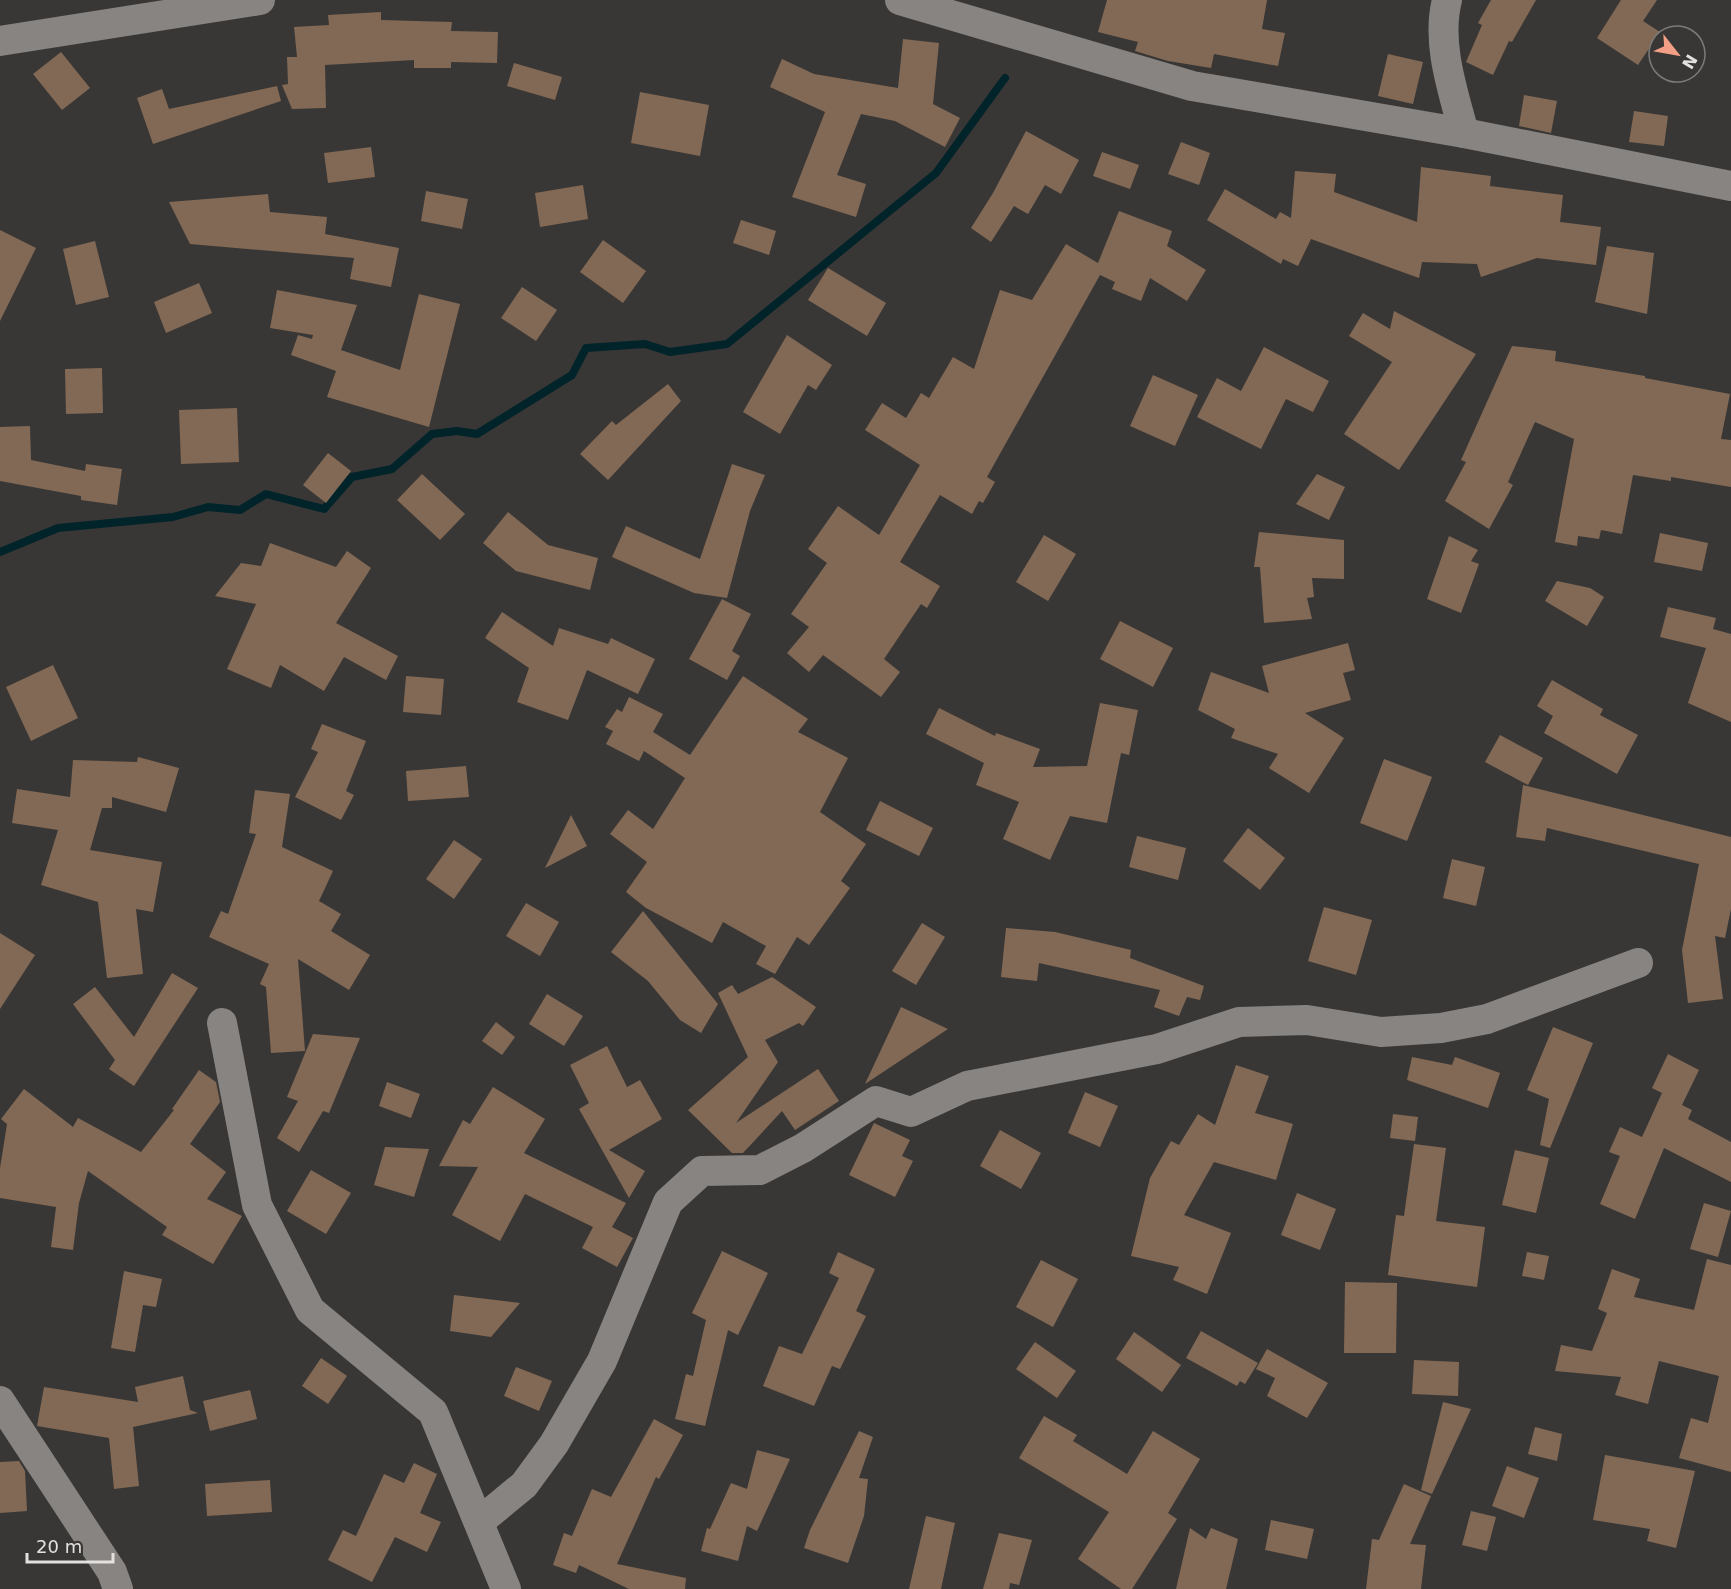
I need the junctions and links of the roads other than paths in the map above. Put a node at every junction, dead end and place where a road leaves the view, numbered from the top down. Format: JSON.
{"nodes":[{"id":1,"x":260,"y":0,"type":"edge"},
{"id":2,"x":900,"y":0,"type":"edge"},
{"id":3,"x":1447,"y":0,"type":"edge"},
{"id":4,"x":0,"y":41,"type":"edge"},
{"id":5,"x":1464,"y":133,"type":"junction"},
{"id":6,"x":1731,"y":186,"type":"edge"},
{"id":7,"x":1638,"y":963,"type":"dead end"},
{"id":8,"x":222,"y":1023,"type":"dead end"},
{"id":9,"x":0,"y":1401,"type":"edge"},
{"id":10,"x":478,"y":1522,"type":"junction"},
{"id":11,"x":118,"y":1589,"type":"edge"},
{"id":12,"x":506,"y":1589,"type":"edge"}],
"edges":[{"from":1,"to":4,"type":"street"},
{"from":2,"to":5,"type":"street"},
{"from":3,"to":5,"type":"street"},
{"from":5,"to":6,"type":"street"},
{"from":7,"to":10,"type":"street"},
{"from":8,"to":10,"type":"street"},
{"from":9,"to":11,"type":"street"},
{"from":10,"to":12,"type":"street"}]}
